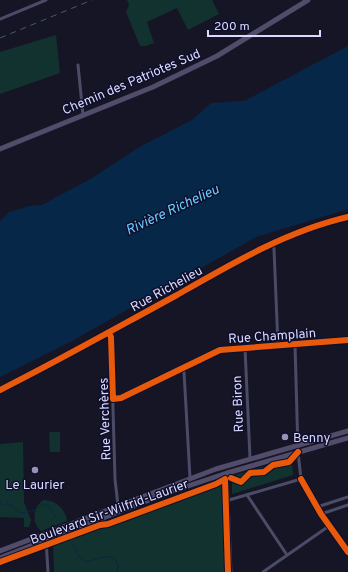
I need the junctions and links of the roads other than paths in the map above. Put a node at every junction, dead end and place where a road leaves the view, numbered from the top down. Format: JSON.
{"nodes":[{"id":1,"x":46,"y":0,"type":"edge"},
{"id":2,"x":308,"y":0,"type":"edge"},
{"id":3,"x":0,"y":19,"type":"edge"},
{"id":4,"x":78,"y":65,"type":"dead end"},
{"id":5,"x":83,"y":115,"type":"junction"},
{"id":6,"x":0,"y":149,"type":"edge"},
{"id":7,"x":348,"y":217,"type":"edge"},
{"id":8,"x":348,"y":223,"type":"edge"},
{"id":9,"x":273,"y":244,"type":"junction"},
{"id":10,"x":109,"y":333,"type":"junction"},
{"id":11,"x":348,"y":340,"type":"edge"},
{"id":12,"x":295,"y":344,"type":"junction"},
{"id":13,"x":278,"y":346,"type":"junction"},
{"id":14,"x":245,"y":348,"type":"junction"},
{"id":15,"x":182,"y":368,"type":"junction"},
{"id":16,"x":0,"y":390,"type":"edge"},
{"id":17,"x":114,"y":399,"type":"junction"},
{"id":18,"x":348,"y":430,"type":"edge"},
{"id":19,"x":348,"y":438,"type":"edge"},
{"id":20,"x":298,"y":445,"type":"junction"},
{"id":21,"x":298,"y":452,"type":"junction"},
{"id":22,"x":250,"y":458,"type":"junction"},
{"id":23,"x":227,"y":473,"type":"junction"},
{"id":24,"x":190,"y":478,"type":"junction"},
{"id":25,"x":301,"y":479,"type":"junction"},
{"id":26,"x":247,"y":495,"type":"junction"},
{"id":27,"x":348,"y":497,"type":"edge"},
{"id":28,"x":229,"y":500,"type":"junction"},
{"id":29,"x":348,"y":505,"type":"edge"},
{"id":30,"x":118,"y":506,"type":"junction"},
{"id":31,"x":316,"y":507,"type":"junction"},
{"id":32,"x":320,"y":514,"type":"junction"},
{"id":33,"x":329,"y":526,"type":"junction"},
{"id":34,"x":45,"y":534,"type":"junction"},
{"id":35,"x":46,"y":540,"type":"junction"},
{"id":36,"x":0,"y":551,"type":"edge"},
{"id":37,"x":348,"y":552,"type":"edge"},
{"id":38,"x":287,"y":555,"type":"junction"},
{"id":39,"x":0,"y":558,"type":"edge"},
{"id":40,"x":48,"y":572,"type":"edge"},
{"id":41,"x":231,"y":572,"type":"edge"},
{"id":42,"x":264,"y":572,"type":"edge"}],
"edges":[{"from":1,"to":3,"type":"street"},
{"from":2,"to":5,"type":"main road","name":"Chemin des Patriotes Sud"},
{"from":4,"to":5,"type":"street"},
{"from":5,"to":6,"type":"main road","name":"Chemin des Patriotes Sud"},
{"from":7,"to":8,"type":"street"},
{"from":7,"to":9,"type":"main road","name":"Rue Richelieu"},
{"from":9,"to":10,"type":"main road","name":"Rue Richelieu"},
{"from":9,"to":13,"type":"street"},
{"from":10,"to":16,"type":"main road","name":"Rue Richelieu"},
{"from":10,"to":17,"type":"street","name":"Rue Verchères"},
{"from":11,"to":12,"type":"street","name":"Rue Champlain"},
{"from":12,"to":13,"type":"street","name":"Rue Champlain"},
{"from":12,"to":20,"type":"street"},
{"from":13,"to":14,"type":"street","name":"Rue Champlain"},
{"from":14,"to":15,"type":"street","name":"Rue Champlain"},
{"from":14,"to":22,"type":"street","name":"Rue Biron"},
{"from":15,"to":17,"type":"street","name":"Rue Champlain"},
{"from":15,"to":24,"type":"street"},
{"from":17,"to":30,"type":"street","name":"Rue Verchères"},
{"from":18,"to":20,"type":"main road","name":"Boulevard Sir-Wilfrid-Laurier"},
{"from":19,"to":21,"type":"main road","name":"Boulevard Sir-Wilfrid-Laurier"},
{"from":20,"to":21,"type":"street"},
{"from":20,"to":22,"type":"main road","name":"Boulevard Sir-Wilfrid-Laurier"},
{"from":21,"to":23,"type":"main road","name":"Boulevard Sir-Wilfrid-Laurier"},
{"from":21,"to":25,"type":"street"},
{"from":22,"to":24,"type":"main road","name":"Boulevard Sir-Wilfrid-Laurier"},
{"from":23,"to":28,"type":"street"},
{"from":23,"to":35,"type":"main road","name":"Boulevard Sir-Wilfrid-Laurier"},
{"from":24,"to":30,"type":"main road","name":"Boulevard Sir-Wilfrid-Laurier"},
{"from":25,"to":26,"type":"street"},
{"from":25,"to":31,"type":"street"},
{"from":26,"to":28,"type":"street"},
{"from":26,"to":38,"type":"street"},
{"from":27,"to":31,"type":"street"},
{"from":28,"to":41,"type":"street"},
{"from":29,"to":32,"type":"street"},
{"from":30,"to":34,"type":"main road","name":"Boulevard Sir-Wilfrid-Laurier"},
{"from":31,"to":32,"type":"street"},
{"from":32,"to":33,"type":"street"},
{"from":33,"to":37,"type":"street"},
{"from":33,"to":38,"type":"street"},
{"from":34,"to":35,"type":"street"},
{"from":34,"to":36,"type":"main road","name":"Boulevard Sir-Wilfrid-Laurier"},
{"from":35,"to":39,"type":"main road","name":"Boulevard Sir-Wilfrid-Laurier"},
{"from":35,"to":40,"type":"street"},
{"from":38,"to":42,"type":"street"}]}
